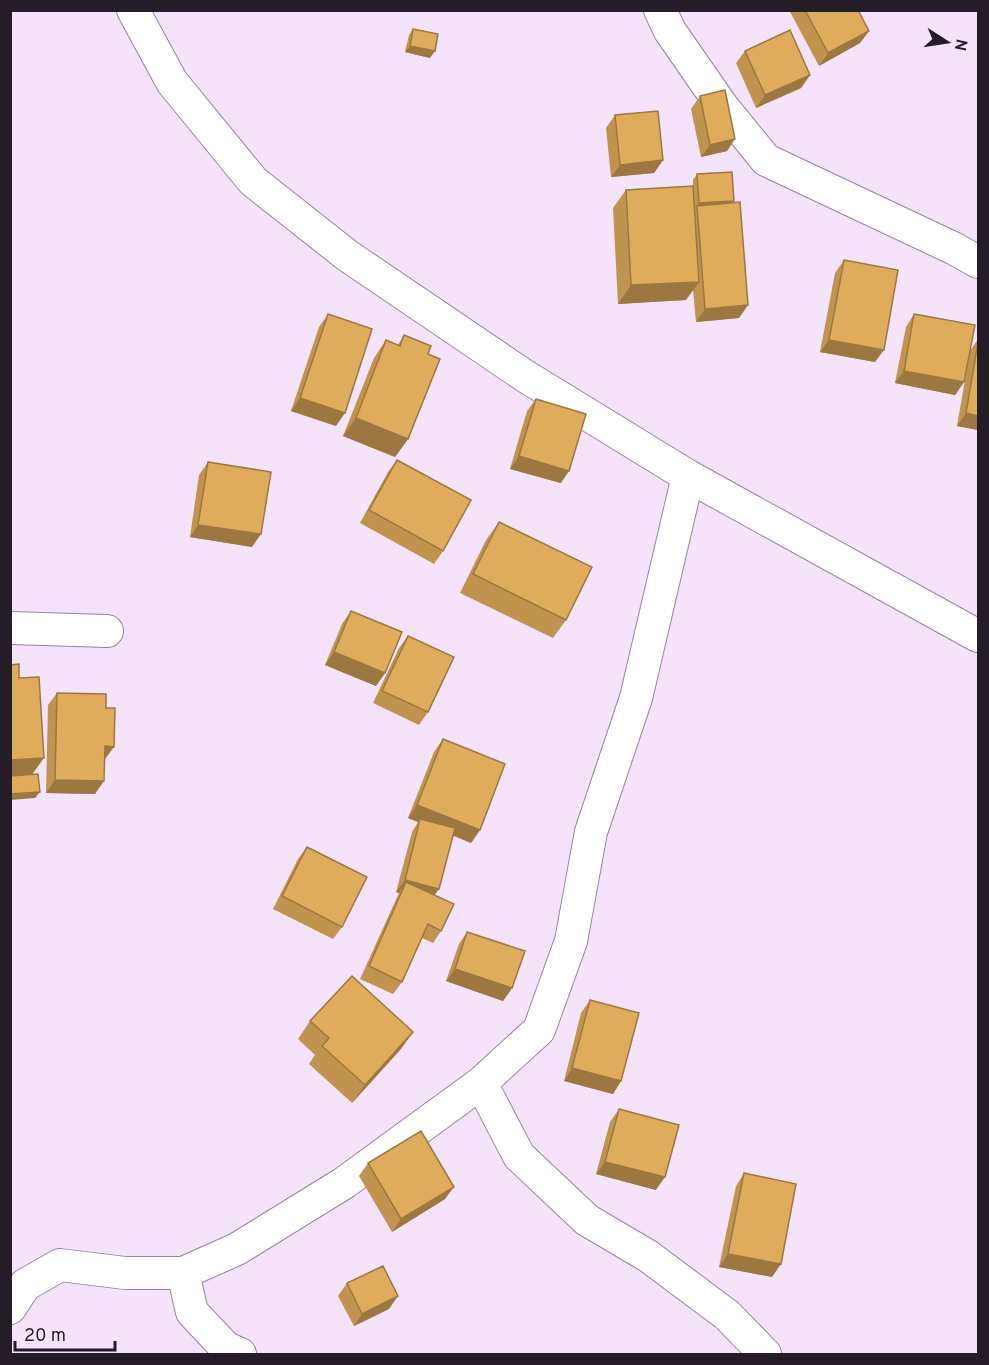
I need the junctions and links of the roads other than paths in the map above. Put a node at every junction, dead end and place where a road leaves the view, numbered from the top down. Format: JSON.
{"nodes":[{"id":1,"x":133,"y":10,"type":"edge"},
{"id":2,"x":660,"y":10,"type":"edge"},
{"id":3,"x":978,"y":262,"type":"edge"},
{"id":4,"x":688,"y":476,"type":"junction"},
{"id":5,"x":10,"y":628,"type":"edge"},
{"id":6,"x":107,"y":632,"type":"dead end"},
{"id":7,"x":978,"y":636,"type":"edge"},
{"id":8,"x":481,"y":1083,"type":"junction"},
{"id":9,"x":183,"y":1274,"type":"junction"},
{"id":10,"x":10,"y":1308,"type":"edge"},
{"id":11,"x":240,"y":1354,"type":"edge"},
{"id":12,"x":765,"y":1354,"type":"edge"}],
"edges":[{"from":1,"to":4,"type":"street"},
{"from":2,"to":3,"type":"street"},
{"from":4,"to":7,"type":"street"},
{"from":4,"to":8,"type":"street"},
{"from":5,"to":6,"type":"street"},
{"from":8,"to":9,"type":"street"},
{"from":8,"to":12,"type":"street"},
{"from":9,"to":10,"type":"street"},
{"from":9,"to":11,"type":"street"}]}
